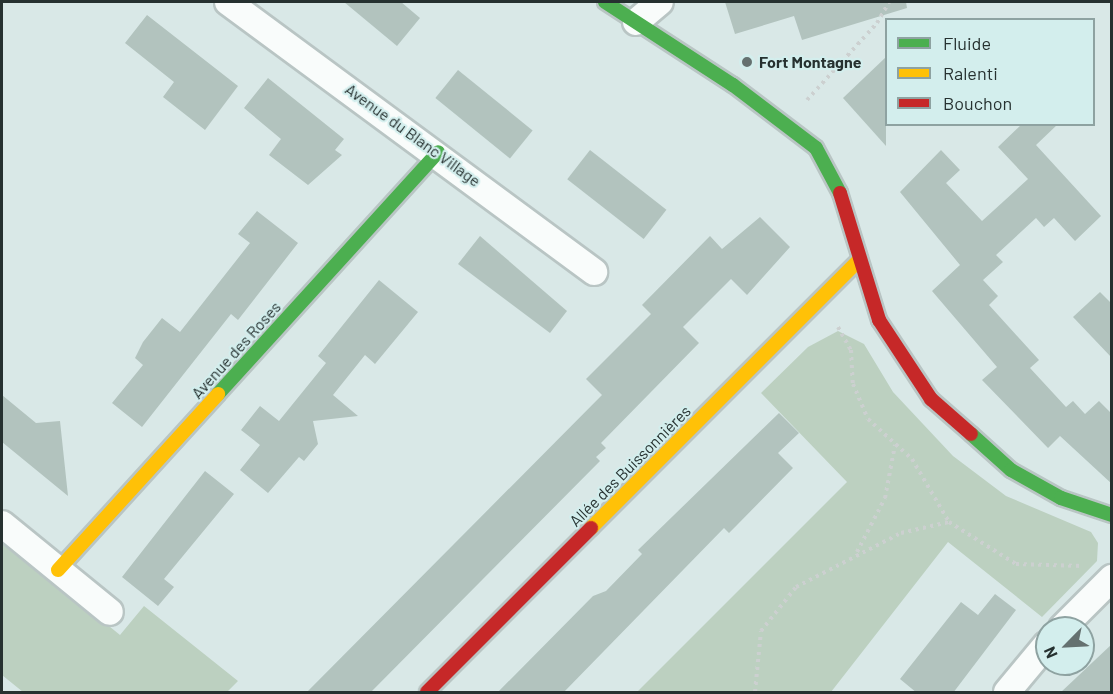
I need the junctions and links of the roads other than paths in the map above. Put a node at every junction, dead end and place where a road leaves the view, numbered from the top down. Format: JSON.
{"nodes":[{"id":1,"x":228,"y":2,"type":"edge"},
{"id":2,"x":605,"y":2,"type":"edge"},
{"id":3,"x":660,"y":2,"type":"edge"},
{"id":4,"x":636,"y":22,"type":"junction"},
{"id":5,"x":438,"y":152,"type":"junction"},
{"id":6,"x":857,"y":262,"type":"junction"},
{"id":7,"x":594,"y":272,"type":"dead end"},
{"id":8,"x":1112,"y":515,"type":"edge"},
{"id":9,"x":2,"y":524,"type":"edge"},
{"id":10,"x":58,"y":570,"type":"junction"},
{"id":11,"x":1111,"y":578,"type":"edge"},
{"id":12,"x":110,"y":612,"type":"dead end"},
{"id":13,"x":1074,"y":616,"type":"edge"},
{"id":14,"x":1035,"y":659,"type":"edge"},
{"id":15,"x":427,"y":693,"type":"edge"},
{"id":16,"x":1007,"y":693,"type":"edge"}],
"edges":[{"from":1,"to":5,"type":"street","name":"Avenue du Blanc Village"},
{"from":2,"to":4,"type":"street"},
{"from":3,"to":4,"type":"street"},
{"from":4,"to":6,"type":"street"},
{"from":5,"to":7,"type":"street","name":"Avenue du Blanc Village"},
{"from":5,"to":10,"type":"street","name":"Avenue des Roses"},
{"from":6,"to":8,"type":"street"},
{"from":6,"to":15,"type":"street","name":"Allée des Buissonnières"},
{"from":9,"to":10,"type":"street"},
{"from":10,"to":12,"type":"street"},
{"from":11,"to":13,"type":"street"},
{"from":14,"to":16,"type":"street"}]}
